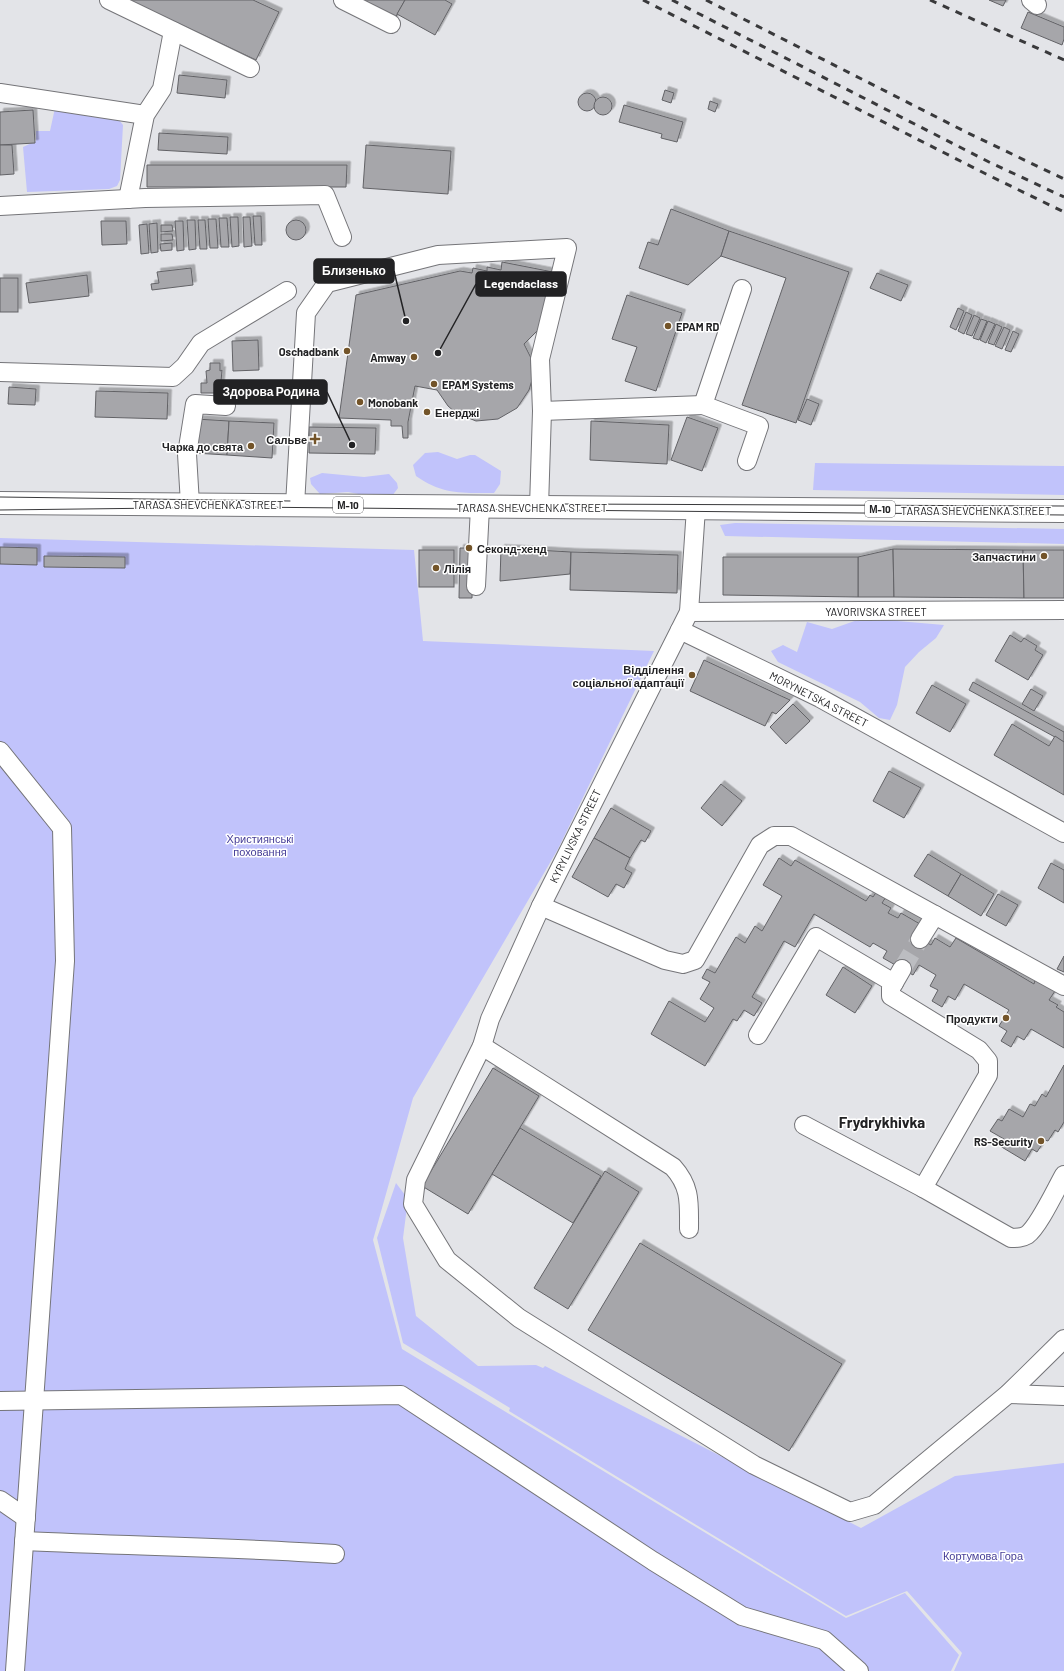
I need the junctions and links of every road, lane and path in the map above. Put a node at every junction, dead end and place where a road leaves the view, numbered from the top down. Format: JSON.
{"nodes":[{"id":1,"x":109,"y":0,"type":"edge"},
{"id":2,"x":343,"y":0,"type":"edge"},
{"id":3,"x":391,"y":24,"type":"dead end"},
{"id":4,"x":172,"y":31,"type":"junction"},
{"id":5,"x":250,"y":68,"type":"dead end"},
{"id":6,"x":0,"y":94,"type":"edge"},
{"id":7,"x":145,"y":114,"type":"junction"},
{"id":8,"x":128,"y":199,"type":"junction"},
{"id":9,"x":0,"y":206,"type":"edge"},
{"id":10,"x":342,"y":237,"type":"dead end"},
{"id":11,"x":742,"y":289,"type":"dead end"},
{"id":12,"x":287,"y":291,"type":"dead end"},
{"id":13,"x":0,"y":372,"type":"edge"},
{"id":14,"x":703,"y":405,"type":"junction"},
{"id":15,"x":226,"y":406,"type":"dead end"},
{"id":16,"x":542,"y":411,"type":"junction"},
{"id":17,"x":747,"y":460,"type":"dead end"},
{"id":18,"x":0,"y":503,"type":"edge"},
{"id":19,"x":190,"y":504,"type":"junction"},
{"id":20,"x":295,"y":505,"type":"junction"},
{"id":21,"x":480,"y":507,"type":"junction"},
{"id":22,"x":539,"y":507,"type":"junction"},
{"id":23,"x":696,"y":508,"type":"junction"},
{"id":24,"x":1064,"y":510,"type":"edge"},
{"id":25,"x":476,"y":586,"type":"dead end"},
{"id":26,"x":1064,"y":610,"type":"edge"},
{"id":27,"x":689,"y":612,"type":"junction"},
{"id":28,"x":680,"y":630,"type":"junction"},
{"id":29,"x":0,"y":751,"type":"edge"},
{"id":30,"x":1064,"y":833,"type":"edge"},
{"id":31,"x":541,"y":906,"type":"junction"},
{"id":32,"x":935,"y":915,"type":"junction"},
{"id":33,"x":920,"y":939,"type":"tunnel mouth"},
{"id":34,"x":1064,"y":986,"type":"edge"},
{"id":35,"x":758,"y":1036,"type":"dead end"},
{"id":36,"x":482,"y":1046,"type":"junction"},
{"id":37,"x":804,"y":1125,"type":"dead end"},
{"id":38,"x":1064,"y":1174,"type":"edge"},
{"id":39,"x":923,"y":1188,"type":"junction"},
{"id":40,"x":690,"y":1229,"type":"dead end"},
{"id":41,"x":1064,"y":1339,"type":"edge"},
{"id":42,"x":1008,"y":1394,"type":"junction"},
{"id":43,"x":1064,"y":1396,"type":"edge"},
{"id":44,"x":0,"y":1401,"type":"edge"},
{"id":45,"x":34,"y":1401,"type":"junction"},
{"id":46,"x":0,"y":1500,"type":"edge"},
{"id":47,"x":26,"y":1518,"type":"junction"},
{"id":48,"x":24,"y":1541,"type":"junction"},
{"id":49,"x":335,"y":1554,"type":"dead end"},
{"id":50,"x":15,"y":1671,"type":"edge"},
{"id":51,"x":859,"y":1671,"type":"edge"}],
"edges":[{"from":1,"to":4,"type":"street"},
{"from":2,"to":3,"type":"street"},
{"from":4,"to":5,"type":"street"},
{"from":4,"to":7,"type":"street"},
{"from":6,"to":7,"type":"street"},
{"from":7,"to":8,"type":"street"},
{"from":8,"to":9,"type":"street"},
{"from":8,"to":10,"type":"street"},
{"from":11,"to":14,"type":"street"},
{"from":12,"to":13,"type":"street"},
{"from":14,"to":16,"type":"street"},
{"from":14,"to":17,"type":"street"},
{"from":15,"to":19,"type":"street"},
{"from":16,"to":20,"type":"street"},
{"from":16,"to":22,"type":"street"},
{"from":18,"to":19,"type":"main road","name":"TARASA SHEVCHENKA STREET","number":"М-10"},
{"from":19,"to":20,"type":"main road","name":"TARASA SHEVCHENKA STREET","number":"М-10"},
{"from":20,"to":21,"type":"main road","name":"TARASA SHEVCHENKA STREET","number":"М-10"},
{"from":21,"to":22,"type":"main road","name":"TARASA SHEVCHENKA STREET","number":"М-10"},
{"from":21,"to":25,"type":"street"},
{"from":22,"to":23,"type":"main road","name":"TARASA SHEVCHENKA STREET","number":"М-10"},
{"from":23,"to":24,"type":"main road","name":"TARASA SHEVCHENKA STREET","number":"М-10"},
{"from":23,"to":27,"type":"street"},
{"from":26,"to":27,"type":"street","name":"YAVORIVSKA STREET"},
{"from":27,"to":28,"type":"street"},
{"from":28,"to":30,"type":"street","name":"MORYNETSKA STREET"},
{"from":28,"to":31,"type":"street","name":"KYRYLIVSKA STREET"},
{"from":29,"to":45,"type":"street"},
{"from":31,"to":32,"type":"street"},
{"from":31,"to":36,"type":"street","name":"KYRYLIVSKA STREET"},
{"from":32,"to":33,"type":"street"},
{"from":32,"to":34,"type":"street"},
{"from":35,"to":39,"type":"street"},
{"from":36,"to":40,"type":"street"},
{"from":36,"to":42,"type":"street","name":"KYRYLIVSKA STREET"},
{"from":37,"to":39,"type":"street"},
{"from":38,"to":39,"type":"street"},
{"from":41,"to":42,"type":"street","name":"KYRYLIVSKA STREET"},
{"from":42,"to":43,"type":"street"},
{"from":44,"to":45,"type":"street"},
{"from":45,"to":47,"type":"street"},
{"from":45,"to":51,"type":"street"},
{"from":46,"to":47,"type":"street"},
{"from":47,"to":48,"type":"street"},
{"from":48,"to":49,"type":"street"},
{"from":48,"to":50,"type":"street"}]}
